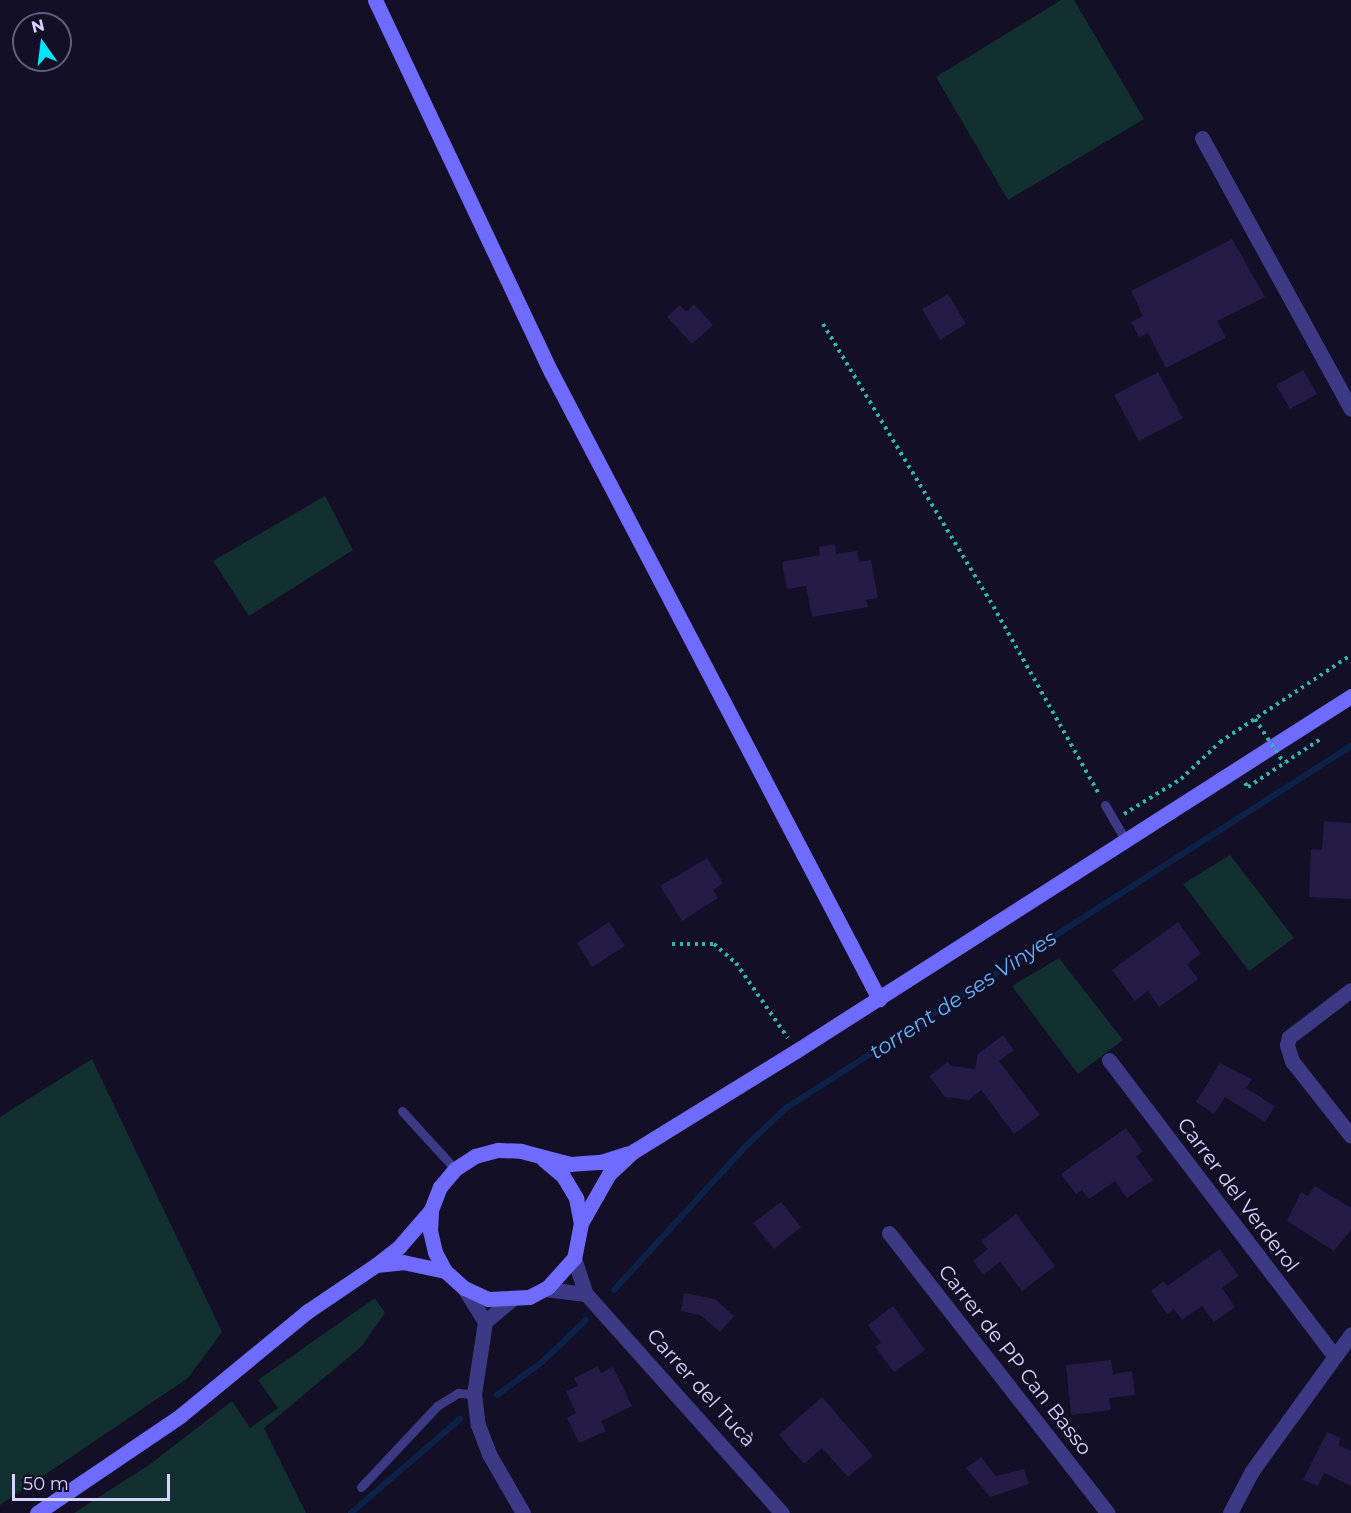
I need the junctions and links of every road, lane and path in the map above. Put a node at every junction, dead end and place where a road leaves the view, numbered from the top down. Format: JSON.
{"nodes":[{"id":1,"x":375,"y":0,"type":"edge"},
{"id":2,"x":1202,"y":138,"type":"dead end"},
{"id":3,"x":823,"y":324,"type":"dead end"},
{"id":4,"x":1351,"y":409,"type":"edge"},
{"id":5,"x":1351,"y":656,"type":"edge"},
{"id":6,"x":1351,"y":696,"type":"edge"},
{"id":7,"x":1255,"y":719,"type":"junction"},
{"id":8,"x":1332,"y":732,"type":"dead end"},
{"id":9,"x":1284,"y":763,"type":"junction"},
{"id":10,"x":1248,"y":788,"type":"dead end"},
{"id":11,"x":1105,"y":805,"type":"joint"},
{"id":12,"x":1114,"y":820,"type":"junction"},
{"id":13,"x":1126,"y":842,"type":"junction"},
{"id":14,"x":672,"y":944,"type":"dead end"},
{"id":15,"x":1351,"y":990,"type":"edge"},
{"id":16,"x":879,"y":999,"type":"junction"},
{"id":17,"x":796,"y":1051,"type":"junction"},
{"id":18,"x":1109,"y":1060,"type":"dead end"},
{"id":19,"x":402,"y":1111,"type":"dead end"},
{"id":20,"x":1351,"y":1136,"type":"edge"},
{"id":21,"x":634,"y":1151,"type":"junction"},
{"id":22,"x":544,"y":1160,"type":"junction"},
{"id":23,"x":455,"y":1169,"type":"junction"},
{"id":24,"x":431,"y":1210,"type":"junction"},
{"id":25,"x":581,"y":1223,"type":"junction"},
{"id":26,"x":889,"y":1233,"type":"dead end"},
{"id":27,"x":573,"y":1258,"type":"junction"},
{"id":28,"x":376,"y":1265,"type":"junction"},
{"id":29,"x":445,"y":1271,"type":"junction"},
{"id":30,"x":464,"y":1288,"type":"junction"},
{"id":31,"x":545,"y":1289,"type":"junction"},
{"id":32,"x":586,"y":1294,"type":"junction"},
{"id":33,"x":512,"y":1299,"type":"junction"},
{"id":34,"x":485,"y":1322,"type":"junction"},
{"id":35,"x":1351,"y":1334,"type":"edge"},
{"id":36,"x":1334,"y":1355,"type":"junction"},
{"id":37,"x":474,"y":1394,"type":"junction"},
{"id":38,"x":361,"y":1487,"type":"dead end"},
{"id":39,"x":38,"y":1513,"type":"edge"},
{"id":40,"x":523,"y":1513,"type":"edge"},
{"id":41,"x":782,"y":1513,"type":"edge"},
{"id":42,"x":1108,"y":1513,"type":"edge"},
{"id":43,"x":1230,"y":1513,"type":"edge"}],
"edges":[{"from":1,"to":16,"type":"main road"},
{"from":2,"to":4,"type":"street"},
{"from":3,"to":11,"type":"path"},
{"from":5,"to":7,"type":"path"},
{"from":6,"to":13,"type":"main road"},
{"from":7,"to":9,"type":"path","bridge":true},
{"from":7,"to":12,"type":"path"},
{"from":8,"to":9,"type":"path"},
{"from":9,"to":10,"type":"path"},
{"from":11,"to":12,"type":"lane"},
{"from":12,"to":13,"type":"lane"},
{"from":13,"to":16,"type":"main road"},
{"from":14,"to":17,"type":"path"},
{"from":15,"to":20,"type":"street"},
{"from":16,"to":17,"type":"main road"},
{"from":17,"to":21,"type":"main road"},
{"from":18,"to":36,"type":"street","name":"Carrer del Verderol"},
{"from":19,"to":23,"type":"lane"},
{"from":21,"to":22,"type":"main road"},
{"from":21,"to":25,"type":"main road"},
{"from":22,"to":23,"type":"main road"},
{"from":22,"to":25,"type":"main road"},
{"from":23,"to":24,"type":"main road"},
{"from":24,"to":28,"type":"main road"},
{"from":24,"to":29,"type":"main road"},
{"from":25,"to":27,"type":"main road"},
{"from":26,"to":42,"type":"street","name":"Carrer de PP Can Basso"},
{"from":27,"to":31,"type":"main road"},
{"from":27,"to":32,"type":"street","name":"Carrer del Tucà"},
{"from":28,"to":29,"type":"main road"},
{"from":28,"to":39,"type":"main road"},
{"from":29,"to":30,"type":"main road"},
{"from":30,"to":33,"type":"main road"},
{"from":30,"to":34,"type":"street"},
{"from":31,"to":32,"type":"street"},
{"from":31,"to":33,"type":"main road"},
{"from":32,"to":41,"type":"street","name":"Carrer del Tucà"},
{"from":33,"to":34,"type":"street"},
{"from":34,"to":37,"type":"street"},
{"from":35,"to":36,"type":"street"},
{"from":36,"to":43,"type":"street"},
{"from":37,"to":38,"type":"lane"},
{"from":37,"to":40,"type":"street"}]}
